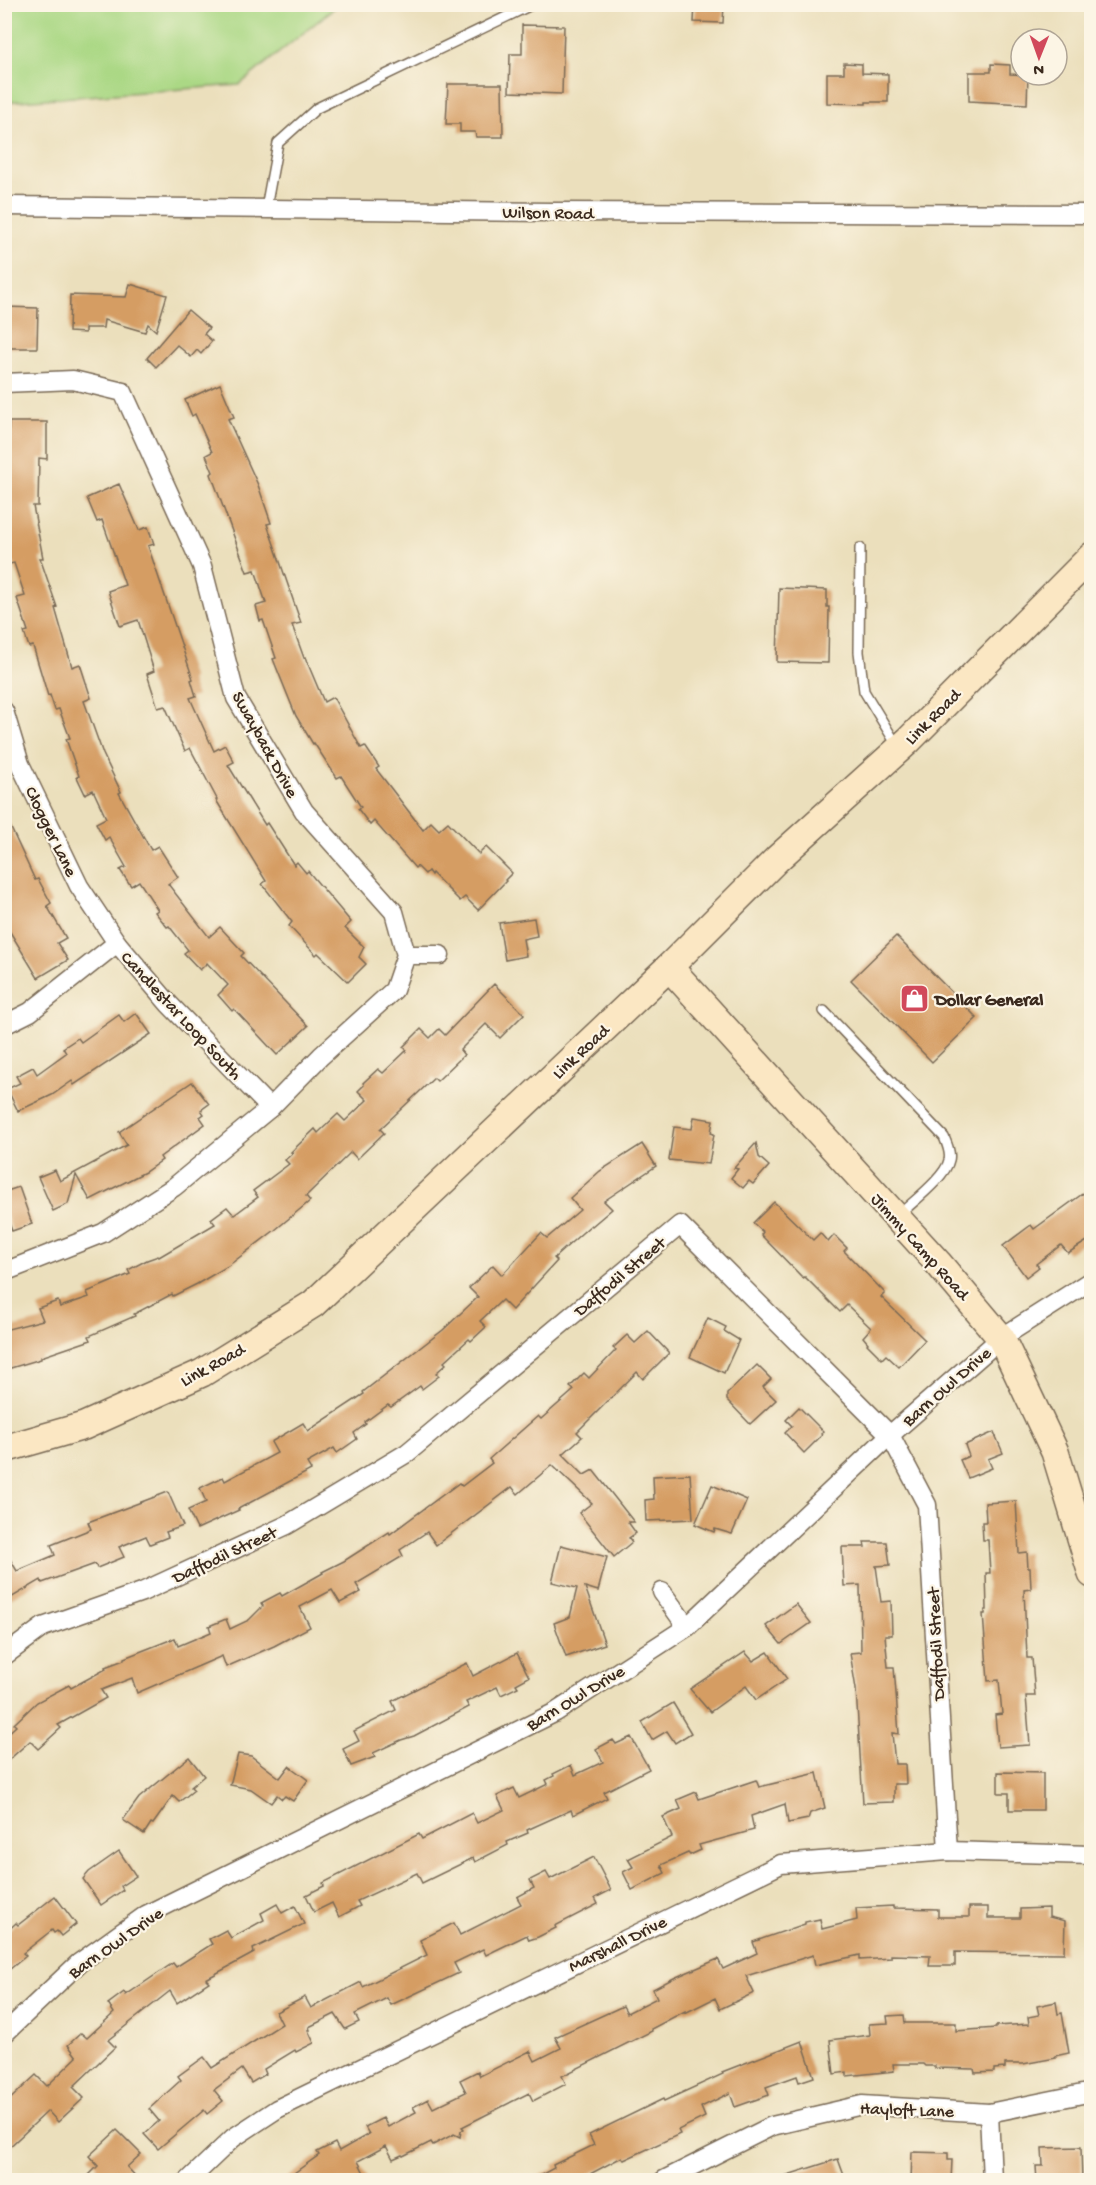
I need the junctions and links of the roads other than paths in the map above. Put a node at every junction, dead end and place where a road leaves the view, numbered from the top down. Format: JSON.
{"nodes":[{"id":1,"x":533,"y":4,"type":"edge"},
{"id":2,"x":4,"y":206,"type":"edge"},
{"id":3,"x":266,"y":208,"type":"junction"},
{"id":4,"x":1092,"y":214,"type":"edge"},
{"id":5,"x":4,"y":383,"type":"edge"},
{"id":6,"x":860,"y":548,"type":"dead end"},
{"id":7,"x":1092,"y":556,"type":"edge"},
{"id":8,"x":4,"y":711,"type":"edge"},
{"id":9,"x":899,"y":749,"type":"junction"},
{"id":10,"x":117,"y":944,"type":"junction"},
{"id":11,"x":406,"y":955,"type":"junction"},
{"id":12,"x":440,"y":955,"type":"dead end"},
{"id":13,"x":669,"y":967,"type":"junction"},
{"id":14,"x":824,"y":1011,"type":"dead end"},
{"id":15,"x":4,"y":1025,"type":"edge"},
{"id":16,"x":270,"y":1108,"type":"junction"},
{"id":17,"x":896,"y":1217,"type":"junction"},
{"id":18,"x":4,"y":1272,"type":"edge"},
{"id":19,"x":1092,"y":1280,"type":"edge"},
{"id":20,"x":1001,"y":1338,"type":"junction"},
{"id":21,"x":890,"y":1435,"type":"junction"},
{"id":22,"x":4,"y":1449,"type":"edge"},
{"id":23,"x":1092,"y":1574,"type":"edge"},
{"id":24,"x":662,"y":1592,"type":"dead end"},
{"id":25,"x":687,"y":1626,"type":"junction"},
{"id":26,"x":4,"y":1656,"type":"edge"},
{"id":27,"x":948,"y":1851,"type":"junction"},
{"id":28,"x":1092,"y":1855,"type":"edge"},
{"id":29,"x":4,"y":2034,"type":"edge"},
{"id":30,"x":1092,"y":2092,"type":"edge"},
{"id":31,"x":989,"y":2113,"type":"junction"},
{"id":32,"x":189,"y":2181,"type":"edge"},
{"id":33,"x":664,"y":2181,"type":"edge"},
{"id":34,"x":992,"y":2181,"type":"edge"}],
"edges":[{"from":1,"to":3,"type":"lane"},
{"from":2,"to":3,"type":"street","name":"Wilson Road"},
{"from":3,"to":4,"type":"street","name":"Wilson Road"},
{"from":5,"to":11,"type":"street","name":"Swayback Drive"},
{"from":6,"to":9,"type":"lane"},
{"from":7,"to":9,"type":"main road","name":"Link Road"},
{"from":8,"to":10,"type":"street","name":"Clogger Lane"},
{"from":9,"to":13,"type":"main road","name":"Link Road"},
{"from":10,"to":15,"type":"street","name":"Candlestar Loop South"},
{"from":10,"to":16,"type":"street","name":"Candlestar Loop South"},
{"from":11,"to":12,"type":"street"},
{"from":11,"to":16,"type":"street"},
{"from":13,"to":17,"type":"main road","name":"Jimmy Camp Road"},
{"from":13,"to":22,"type":"main road","name":"Link Road"},
{"from":14,"to":17,"type":"lane"},
{"from":16,"to":18,"type":"street"},
{"from":17,"to":20,"type":"main road","name":"Jimmy Camp Road"},
{"from":19,"to":20,"type":"street","name":"Barn Owl Drive"},
{"from":20,"to":21,"type":"street","name":"Barn Owl Drive"},
{"from":20,"to":23,"type":"main road","name":"Jimmy Camp Road"},
{"from":21,"to":25,"type":"street","name":"Barn Owl Drive"},
{"from":21,"to":26,"type":"street","name":"Daffodil Street"},
{"from":21,"to":27,"type":"street","name":"Daffodil Street"},
{"from":24,"to":25,"type":"street"},
{"from":25,"to":29,"type":"street","name":"Barn Owl Drive"},
{"from":27,"to":28,"type":"street","name":"Marshall Drive"},
{"from":27,"to":32,"type":"street","name":"Marshall Drive"},
{"from":30,"to":31,"type":"street","name":"Hayloft Lane"},
{"from":31,"to":33,"type":"street","name":"Hayloft Lane"},
{"from":31,"to":34,"type":"street"}]}
